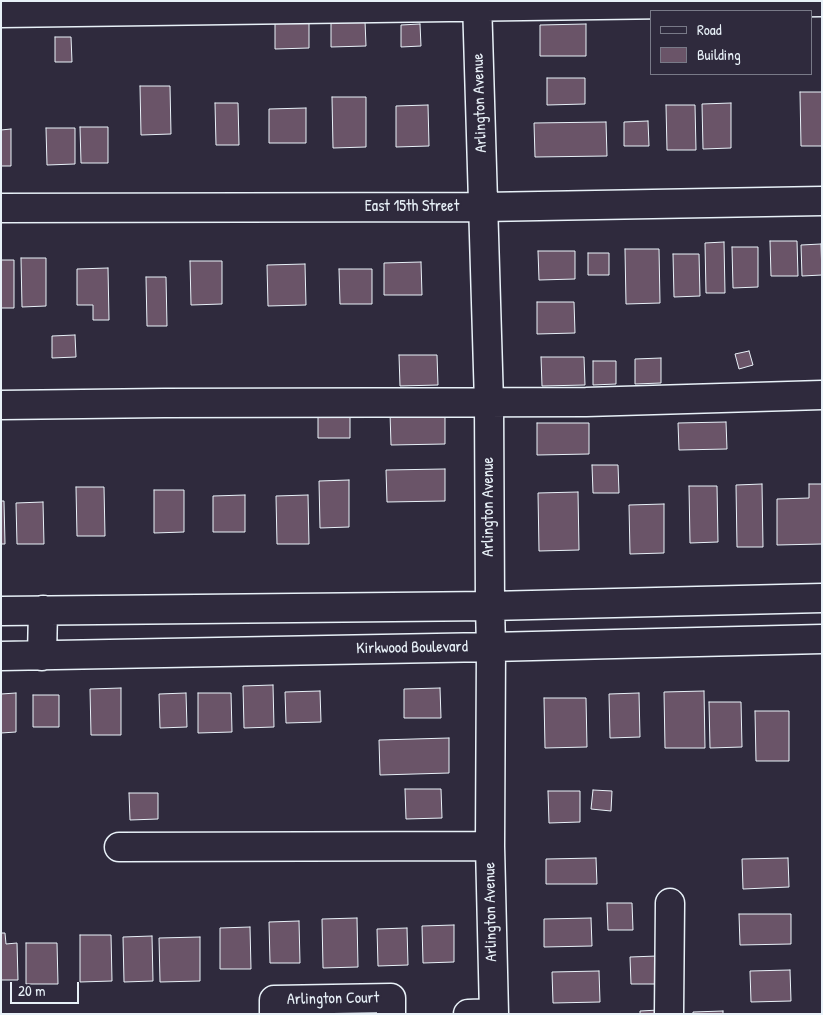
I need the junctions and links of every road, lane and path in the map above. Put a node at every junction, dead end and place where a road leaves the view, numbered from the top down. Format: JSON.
{"nodes":[{"id":1,"x":822,"y":2,"type":"edge"},
{"id":2,"x":477,"y":4,"type":"edge"},
{"id":3,"x":1,"y":13,"type":"edge"},
{"id":4,"x":822,"y":201,"type":"edge"},
{"id":5,"x":483,"y":206,"type":"junction"},
{"id":6,"x":1,"y":208,"type":"edge"},
{"id":7,"x":822,"y":395,"type":"edge"},
{"id":8,"x":489,"y":403,"type":"junction"},
{"id":9,"x":1,"y":405,"type":"edge"},
{"id":10,"x":822,"y":598,"type":"edge"},
{"id":11,"x":490,"y":606,"type":"junction"},
{"id":12,"x":43,"y":610,"type":"junction"},
{"id":13,"x":1,"y":611,"type":"edge"},
{"id":14,"x":822,"y":639,"type":"edge"},
{"id":15,"x":491,"y":647,"type":"junction"},
{"id":16,"x":1,"y":656,"type":"edge"},
{"id":17,"x":42,"y":656,"type":"junction"},
{"id":18,"x":490,"y":846,"type":"junction"},
{"id":19,"x":119,"y":848,"type":"dead end"},
{"id":20,"x":670,"y":903,"type":"dead end"},
{"id":21,"x":274,"y":1014,"type":"edge"},
{"id":22,"x":391,"y":1014,"type":"edge"},
{"id":23,"x":468,"y":1014,"type":"edge"},
{"id":24,"x":494,"y":1014,"type":"edge"},
{"id":25,"x":669,"y":1014,"type":"edge"}],
"edges":[{"from":1,"to":2,"type":"street"},
{"from":2,"to":3,"type":"street"},
{"from":2,"to":5,"type":"street","name":"Arlington Avenue"},
{"from":4,"to":5,"type":"street","name":"East 15th Street"},
{"from":5,"to":6,"type":"street","name":"East 15th Street"},
{"from":5,"to":8,"type":"street","name":"Arlington Avenue"},
{"from":7,"to":8,"type":"street"},
{"from":8,"to":9,"type":"street"},
{"from":8,"to":11,"type":"street","name":"Arlington Avenue"},
{"from":10,"to":11,"type":"street"},
{"from":11,"to":12,"type":"street"},
{"from":11,"to":15,"type":"street","name":"Arlington Avenue"},
{"from":12,"to":13,"type":"street"},
{"from":12,"to":17,"type":"street"},
{"from":14,"to":15,"type":"street","name":"Kirkwood Boulevard"},
{"from":15,"to":17,"type":"street","name":"Kirkwood Boulevard"},
{"from":15,"to":18,"type":"street","name":"Arlington Avenue"},
{"from":16,"to":17,"type":"street","name":"Kirkwood Boulevard"},
{"from":18,"to":19,"type":"street"},
{"from":18,"to":24,"type":"street","name":"Arlington Avenue"},
{"from":20,"to":25,"type":"street"},
{"from":21,"to":22,"type":"street","name":"Arlington Court"},
{"from":23,"to":24,"type":"street"}]}
